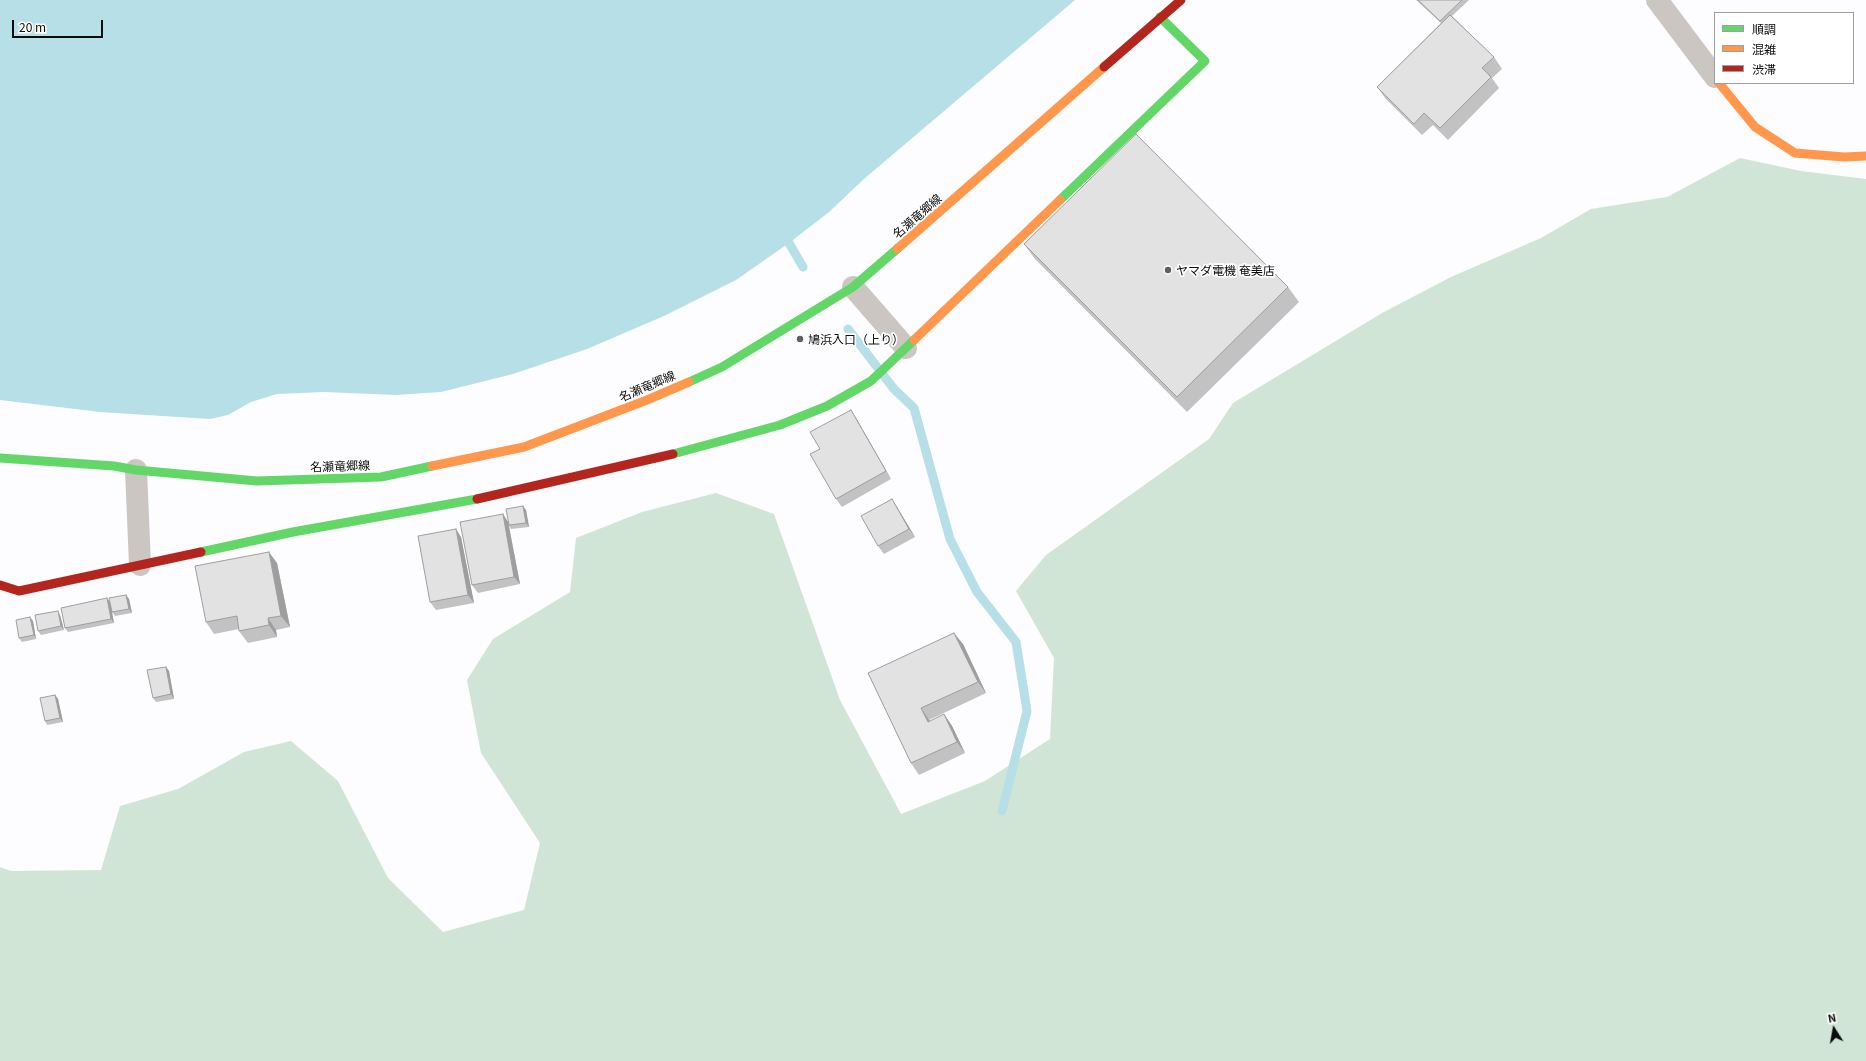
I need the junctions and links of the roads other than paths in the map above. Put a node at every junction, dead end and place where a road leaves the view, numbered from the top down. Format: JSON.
{"nodes":[{"id":1,"x":1181,"y":0,"type":"edge"},
{"id":2,"x":1657,"y":0,"type":"edge"},
{"id":3,"x":1160,"y":17,"type":"junction"},
{"id":4,"x":1714,"y":76,"type":"edge"},
{"id":5,"x":1721,"y":84,"type":"edge"},
{"id":6,"x":1866,"y":156,"type":"edge"},
{"id":7,"x":853,"y":286,"type":"junction"},
{"id":8,"x":906,"y":348,"type":"junction"},
{"id":9,"x":0,"y":458,"type":"edge"},
{"id":10,"x":136,"y":470,"type":"junction"},
{"id":11,"x":140,"y":565,"type":"junction"},
{"id":12,"x":0,"y":585,"type":"edge"}],
"edges":[{"from":1,"to":3,"type":"street","name":"名瀬竜郷線"},
{"from":2,"to":4,"type":"street"},
{"from":3,"to":7,"type":"street","name":"名瀬竜郷線"},
{"from":3,"to":8,"type":"street"},
{"from":5,"to":6,"type":"street"},
{"from":7,"to":8,"type":"street"},
{"from":7,"to":10,"type":"street","name":"名瀬竜郷線"},
{"from":8,"to":11,"type":"street"},
{"from":9,"to":10,"type":"street","name":"名瀬竜郷線"},
{"from":10,"to":11,"type":"street"},
{"from":11,"to":12,"type":"street"}]}
